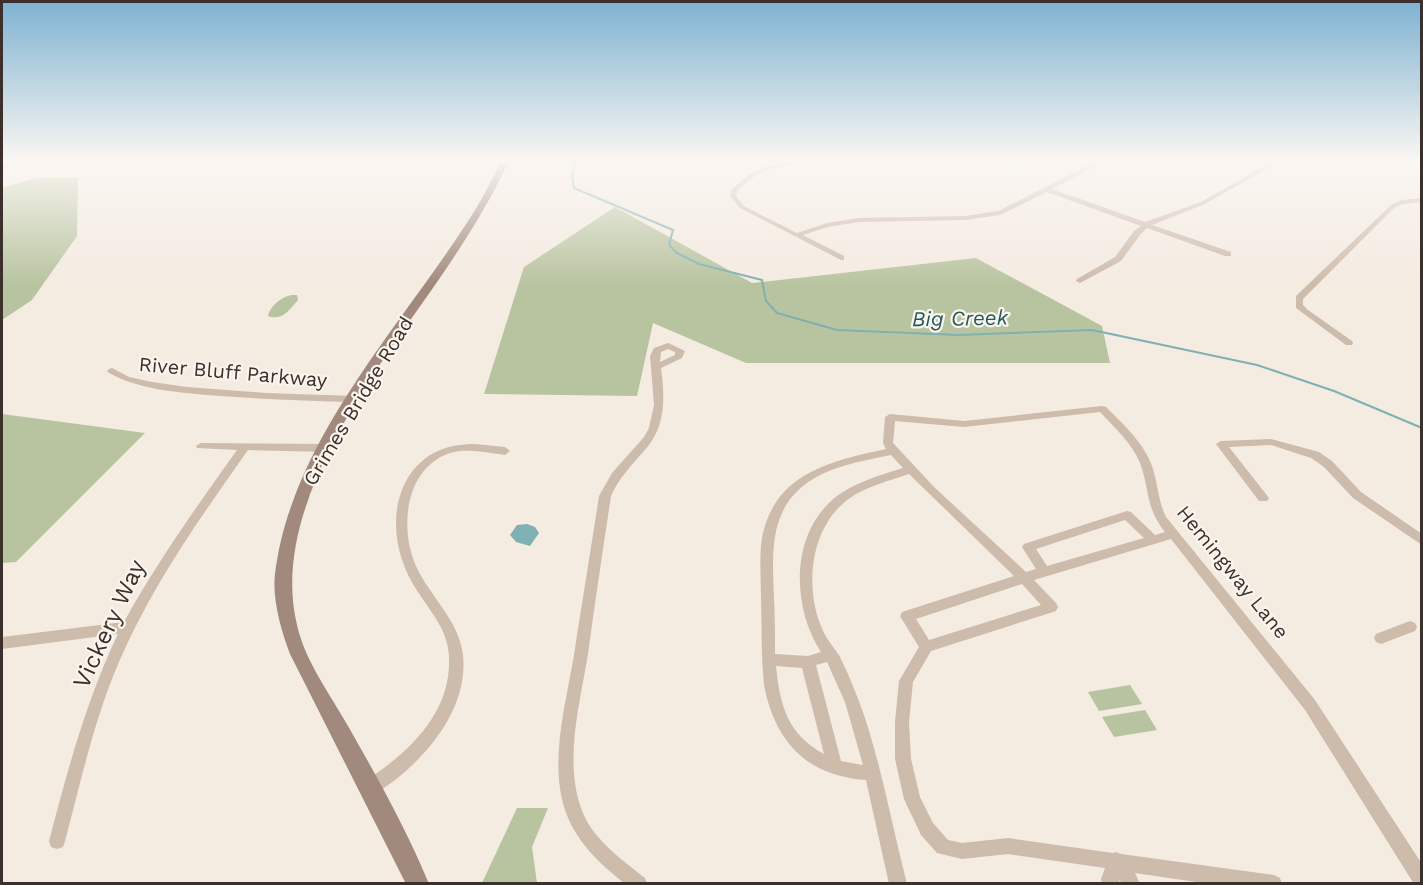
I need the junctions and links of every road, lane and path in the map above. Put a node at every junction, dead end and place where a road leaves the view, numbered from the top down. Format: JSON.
{"nodes":[{"id":1,"x":484,"y":202,"type":"edge"},
{"id":2,"x":738,"y":202,"type":"edge"},
{"id":3,"x":1023,"y":202,"type":"edge"},
{"id":4,"x":1084,"y":202,"type":"edge"},
{"id":5,"x":1204,"y":202,"type":"edge"},
{"id":6,"x":1401,"y":202,"type":"edge"},
{"id":7,"x":1147,"y":224,"type":"junction"},
{"id":8,"x":797,"y":235,"type":"junction"},
{"id":9,"x":1228,"y":254,"type":"dead end"},
{"id":10,"x":841,"y":258,"type":"dead end"},
{"id":11,"x":1080,"y":280,"type":"dead end"},
{"id":12,"x":1349,"y":343,"type":"dead end"},
{"id":13,"x":657,"y":367,"type":"dead end"},
{"id":14,"x":112,"y":371,"type":"dead end"},
{"id":15,"x":354,"y":399,"type":"junction"},
{"id":16,"x":201,"y":446,"type":"dead end"},
{"id":17,"x":245,"y":447,"type":"junction"},
{"id":18,"x":326,"y":448,"type":"junction"},
{"id":19,"x":505,"y":451,"type":"dead end"},
{"id":20,"x":893,"y":451,"type":"junction"},
{"id":21,"x":909,"y":470,"type":"junction"},
{"id":22,"x":1263,"y":498,"type":"dead end"},
{"id":23,"x":1174,"y":534,"type":"junction"},
{"id":24,"x":1153,"y":540,"type":"junction"},
{"id":25,"x":1422,"y":541,"type":"edge"},
{"id":26,"x":1044,"y":571,"type":"junction"},
{"id":27,"x":1025,"y":579,"type":"junction"},
{"id":28,"x":130,"y":627,"type":"junction"},
{"id":29,"x":1410,"y":627,"type":"dead end"},
{"id":30,"x":1381,"y":638,"type":"dead end"},
{"id":31,"x":2,"y":643,"type":"edge"},
{"id":32,"x":926,"y":647,"type":"junction"},
{"id":33,"x":830,"y":655,"type":"junction"},
{"id":34,"x":769,"y":659,"type":"junction"},
{"id":35,"x":808,"y":662,"type":"junction"},
{"id":36,"x":835,"y":767,"type":"junction"},
{"id":37,"x":870,"y":773,"type":"junction"},
{"id":38,"x":370,"y":788,"type":"junction"},
{"id":39,"x":57,"y":841,"type":"dead end"},
{"id":40,"x":1116,"y":860,"type":"junction"},
{"id":41,"x":1422,"y":880,"type":"edge"},
{"id":42,"x":418,"y":884,"type":"edge"},
{"id":43,"x":639,"y":884,"type":"edge"},
{"id":44,"x":898,"y":884,"type":"edge"},
{"id":45,"x":1111,"y":884,"type":"edge"},
{"id":46,"x":1132,"y":884,"type":"edge"},
{"id":47,"x":1274,"y":884,"type":"edge"}],
"edges":[{"from":1,"to":15,"type":"street","name":"Grimes Bridge Road"},
{"from":2,"to":8,"type":"street"},
{"from":3,"to":8,"type":"street"},
{"from":4,"to":7,"type":"street"},
{"from":5,"to":7,"type":"street"},
{"from":6,"to":12,"type":"street"},
{"from":7,"to":9,"type":"street"},
{"from":7,"to":11,"type":"street"},
{"from":8,"to":10,"type":"street"},
{"from":13,"to":43,"type":"street"},
{"from":14,"to":15,"type":"street","name":"River Bluff Parkway"},
{"from":15,"to":18,"type":"street","name":"Grimes Bridge Road"},
{"from":16,"to":17,"type":"street"},
{"from":17,"to":18,"type":"street"},
{"from":17,"to":28,"type":"street","name":"Vickery Way"},
{"from":18,"to":38,"type":"street","name":"Grimes Bridge Road"},
{"from":19,"to":38,"type":"street"},
{"from":20,"to":21,"type":"street"},
{"from":20,"to":23,"type":"street","name":"Hemingway Lane"},
{"from":20,"to":34,"type":"street"},
{"from":21,"to":27,"type":"street"},
{"from":21,"to":33,"type":"street"},
{"from":22,"to":25,"type":"street"},
{"from":23,"to":24,"type":"street"},
{"from":23,"to":41,"type":"street","name":"Hemingway Lane"},
{"from":24,"to":26,"type":"street"},
{"from":24,"to":26,"type":"street"},
{"from":26,"to":27,"type":"street"},
{"from":27,"to":32,"type":"street"},
{"from":27,"to":32,"type":"street"},
{"from":28,"to":31,"type":"street"},
{"from":28,"to":39,"type":"street","name":"Vickery Way"},
{"from":29,"to":30,"type":"street"},
{"from":32,"to":40,"type":"street"},
{"from":33,"to":35,"type":"street"},
{"from":33,"to":37,"type":"street"},
{"from":34,"to":35,"type":"street"},
{"from":34,"to":36,"type":"street"},
{"from":35,"to":36,"type":"street"},
{"from":36,"to":37,"type":"street"},
{"from":37,"to":44,"type":"street"},
{"from":38,"to":42,"type":"street","name":"Grimes Bridge Road"},
{"from":40,"to":45,"type":"street"},
{"from":40,"to":46,"type":"street"},
{"from":40,"to":47,"type":"street"}]}
